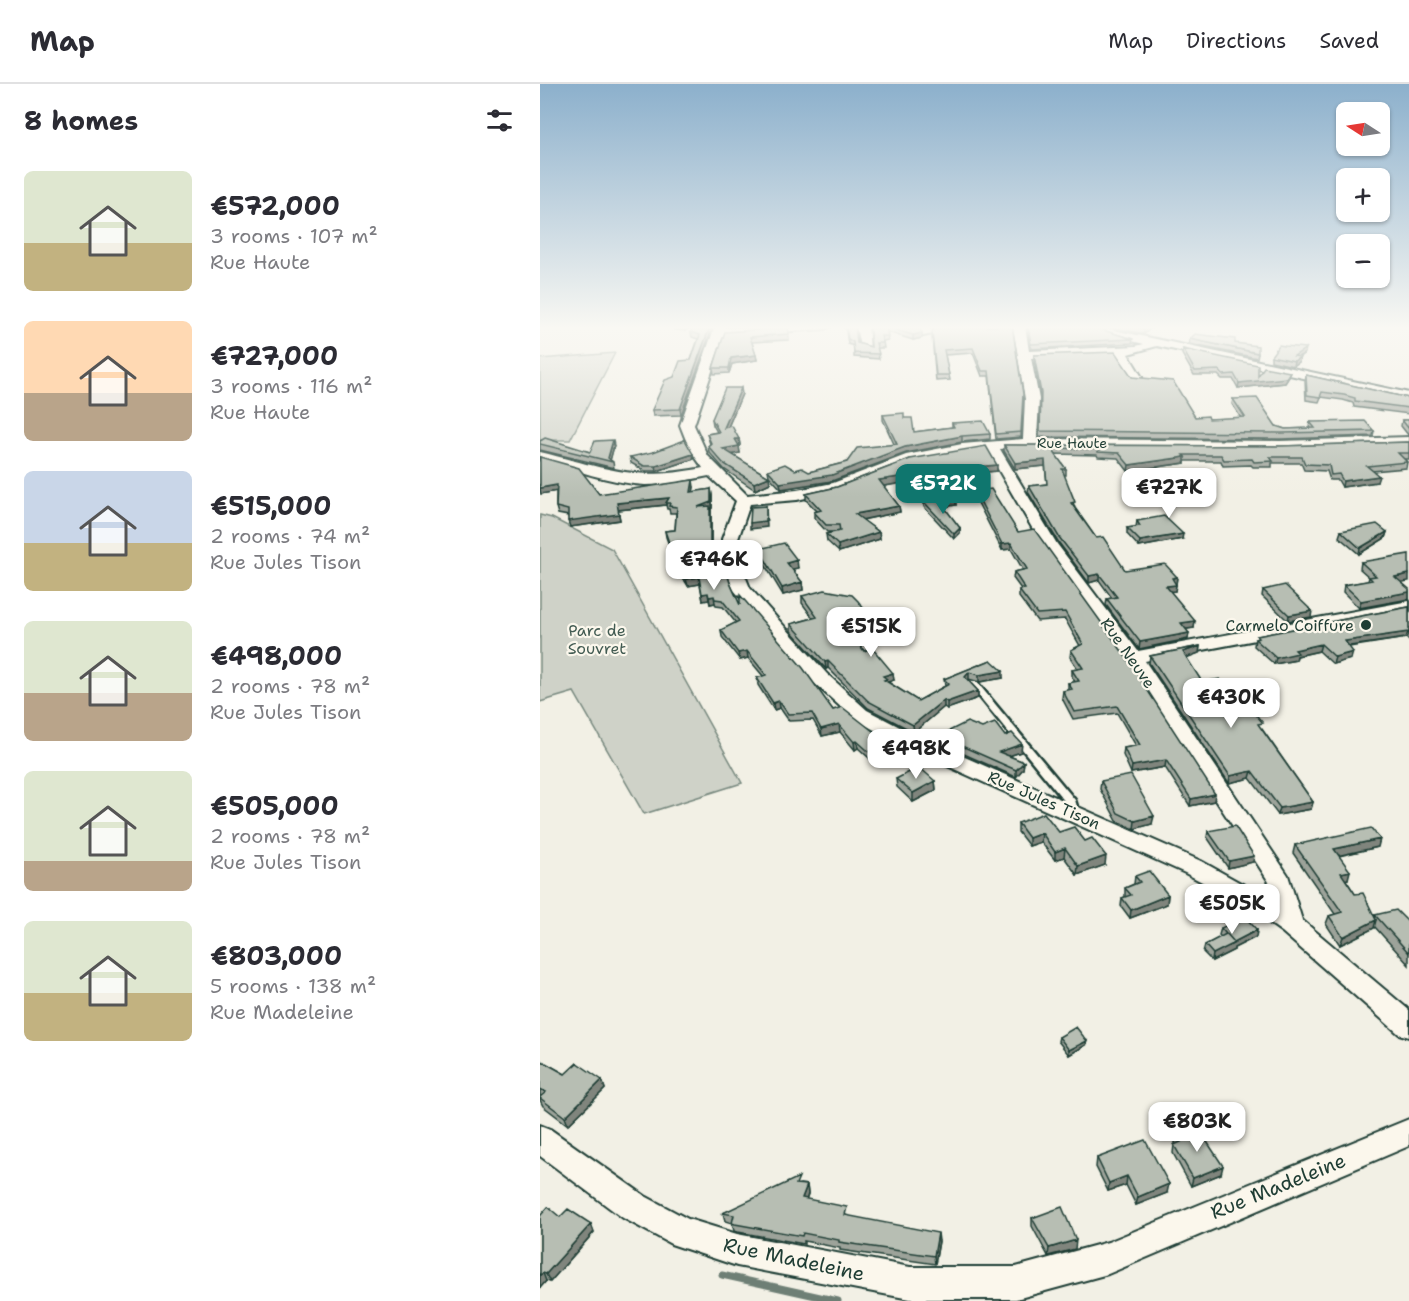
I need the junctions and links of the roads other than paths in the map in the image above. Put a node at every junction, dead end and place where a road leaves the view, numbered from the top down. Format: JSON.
{"nodes":[{"id":1,"x":702,"y":383,"type":"edge"},
{"id":2,"x":1029,"y":383,"type":"edge"},
{"id":3,"x":1342,"y":383,"type":"edge"},
{"id":4,"x":1409,"y":397,"type":"edge"},
{"id":5,"x":1409,"y":441,"type":"edge"},
{"id":6,"x":1030,"y":443,"type":"junction"},
{"id":7,"x":991,"y":446,"type":"junction"},
{"id":8,"x":540,"y":456,"type":"edge"},
{"id":9,"x":711,"y":471,"type":"junction"},
{"id":10,"x":744,"y":500,"type":"junction"},
{"id":11,"x":1409,"y":606,"type":"edge"},
{"id":12,"x":1133,"y":658,"type":"junction"},
{"id":13,"x":973,"y":683,"type":"edge"},
{"id":14,"x":1074,"y":813,"type":"junction"},
{"id":15,"x":1291,"y":925,"type":"junction"},
{"id":16,"x":1409,"y":1026,"type":"edge"},
{"id":17,"x":1409,"y":1132,"type":"edge"},
{"id":18,"x":540,"y":1138,"type":"edge"}],
"edges":[{"from":1,"to":9,"type":"street"},
{"from":2,"to":6,"type":"street"},
{"from":3,"to":4,"type":"street"},
{"from":5,"to":6,"type":"street","name":"Rue Haute"},
{"from":6,"to":7,"type":"street","name":"Rue Haute"},
{"from":7,"to":10,"type":"street","name":"Rue Haute"},
{"from":7,"to":12,"type":"street","name":"Rue Neuve"},
{"from":8,"to":9,"type":"street"},
{"from":9,"to":10,"type":"street"},
{"from":10,"to":14,"type":"street","name":"Rue Jules Tison"},
{"from":11,"to":12,"type":"street"},
{"from":12,"to":15,"type":"street","name":"Rue Neuve"},
{"from":13,"to":14,"type":"lane"},
{"from":14,"to":15,"type":"street","name":"Rue Jules Tison"},
{"from":15,"to":16,"type":"street","name":"Rue Jules Tison"},
{"from":17,"to":18,"type":"street","name":"Rue Madeleine"}]}
